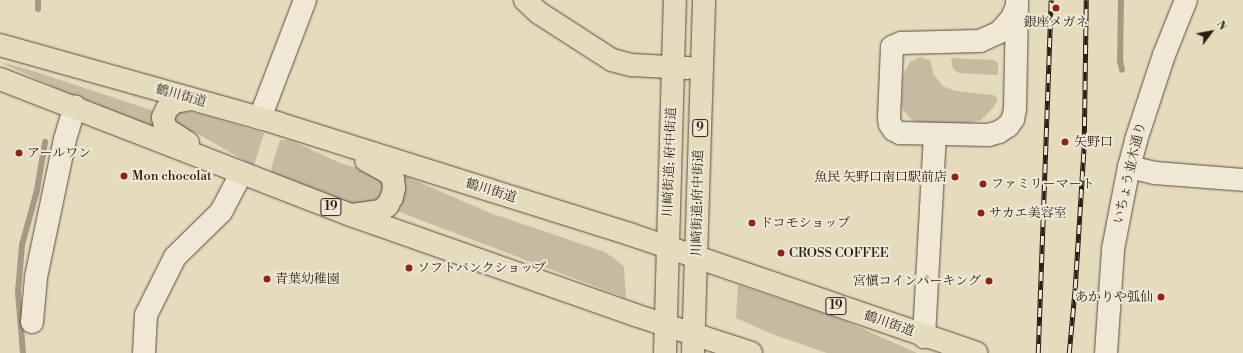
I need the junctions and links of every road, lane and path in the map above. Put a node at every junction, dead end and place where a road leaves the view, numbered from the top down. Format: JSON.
{"nodes":[{"id":1,"x":305,"y":0,"type":"edge"},
{"id":2,"x":525,"y":0,"type":"edge"},
{"id":3,"x":675,"y":0,"type":"edge"},
{"id":4,"x":704,"y":0,"type":"edge"},
{"id":5,"x":1186,"y":0,"type":"edge"},
{"id":6,"x":1016,"y":4,"type":"edge"},
{"id":7,"x":980,"y":41,"type":"junction"},
{"id":8,"x":0,"y":45,"type":"edge"},
{"id":9,"x":674,"y":67,"type":"junction"},
{"id":10,"x":702,"y":69,"type":"junction"},
{"id":11,"x":1016,"y":72,"type":"junction"},
{"id":12,"x":0,"y":78,"type":"edge"},
{"id":13,"x":191,"y":99,"type":"junction"},
{"id":14,"x":75,"y":107,"type":"junction"},
{"id":15,"x":260,"y":118,"type":"junction"},
{"id":16,"x":289,"y":127,"type":"junction"},
{"id":17,"x":935,"y":135,"type":"junction"},
{"id":18,"x":1129,"y":167,"type":"junction"},
{"id":19,"x":241,"y":174,"type":"junction"},
{"id":20,"x":1243,"y":180,"type":"edge"},
{"id":21,"x":351,"y":215,"type":"junction"},
{"id":22,"x":668,"y":247,"type":"junction"},
{"id":23,"x":697,"y":257,"type":"junction"},
{"id":24,"x":32,"y":322,"type":"dead end"},
{"id":25,"x":666,"y":325,"type":"junction"},
{"id":26,"x":924,"y":336,"type":"junction"},
{"id":27,"x":694,"y":343,"type":"edge"},
{"id":28,"x":144,"y":353,"type":"edge"},
{"id":29,"x":665,"y":353,"type":"edge"},
{"id":30,"x":751,"y":353,"type":"edge"},
{"id":31,"x":976,"y":353,"type":"edge"},
{"id":32,"x":1106,"y":353,"type":"edge"}],
"edges":[{"from":1,"to":15,"type":"street"},
{"from":2,"to":9,"type":"main road"},
{"from":3,"to":9,"type":"main road","name":"川崎街道; 府中街道"},
{"from":4,"to":10,"type":"main road","name":"川崎街道:府中街道","number":"9"},
{"from":5,"to":18,"type":"street","name":"いちょう並木通り"},
{"from":6,"to":7,"type":"street"},
{"from":6,"to":11,"type":"street"},
{"from":7,"to":11,"type":"street"},
{"from":7,"to":17,"type":"street"},
{"from":8,"to":13,"type":"main road","name":"鶴川街道","number":"19"},
{"from":9,"to":10,"type":"main road"},
{"from":9,"to":22,"type":"main road","name":"川崎街道; 府中街道"},
{"from":10,"to":23,"type":"main road","name":"川崎街道:府中街道","number":"9"},
{"from":11,"to":17,"type":"street"},
{"from":12,"to":14,"type":"main road","number":"19"},
{"from":13,"to":15,"type":"main road","name":"鶴川街道","number":"19"},
{"from":13,"to":19,"type":"main road"},
{"from":14,"to":19,"type":"main road","number":"19"},
{"from":14,"to":24,"type":"street"},
{"from":15,"to":16,"type":"main road","name":"鶴川街道","number":"19"},
{"from":16,"to":21,"type":"main road"},
{"from":16,"to":22,"type":"main road","name":"鶴川街道","number":"19"},
{"from":17,"to":26,"type":"street"},
{"from":18,"to":20,"type":"street"},
{"from":18,"to":32,"type":"street","name":"いちょう並木通り"},
{"from":19,"to":21,"type":"main road","number":"19"},
{"from":19,"to":28,"type":"street"},
{"from":21,"to":25,"type":"main road","number":"19"},
{"from":22,"to":23,"type":"main road","name":"鶴川街道","number":"19"},
{"from":22,"to":25,"type":"main road","name":"川崎街道; 府中街道"},
{"from":23,"to":26,"type":"main road","name":"鶴川街道","number":"19"},
{"from":23,"to":27,"type":"main road","name":"川崎街道:府中街道","number":"9"},
{"from":25,"to":27,"type":"main road","number":"19"},
{"from":25,"to":29,"type":"main road","name":"川崎街道; 府中街道"},
{"from":26,"to":31,"type":"main road","name":"鶴川街道","number":"19"},
{"from":27,"to":30,"type":"main road","number":"19"}]}
